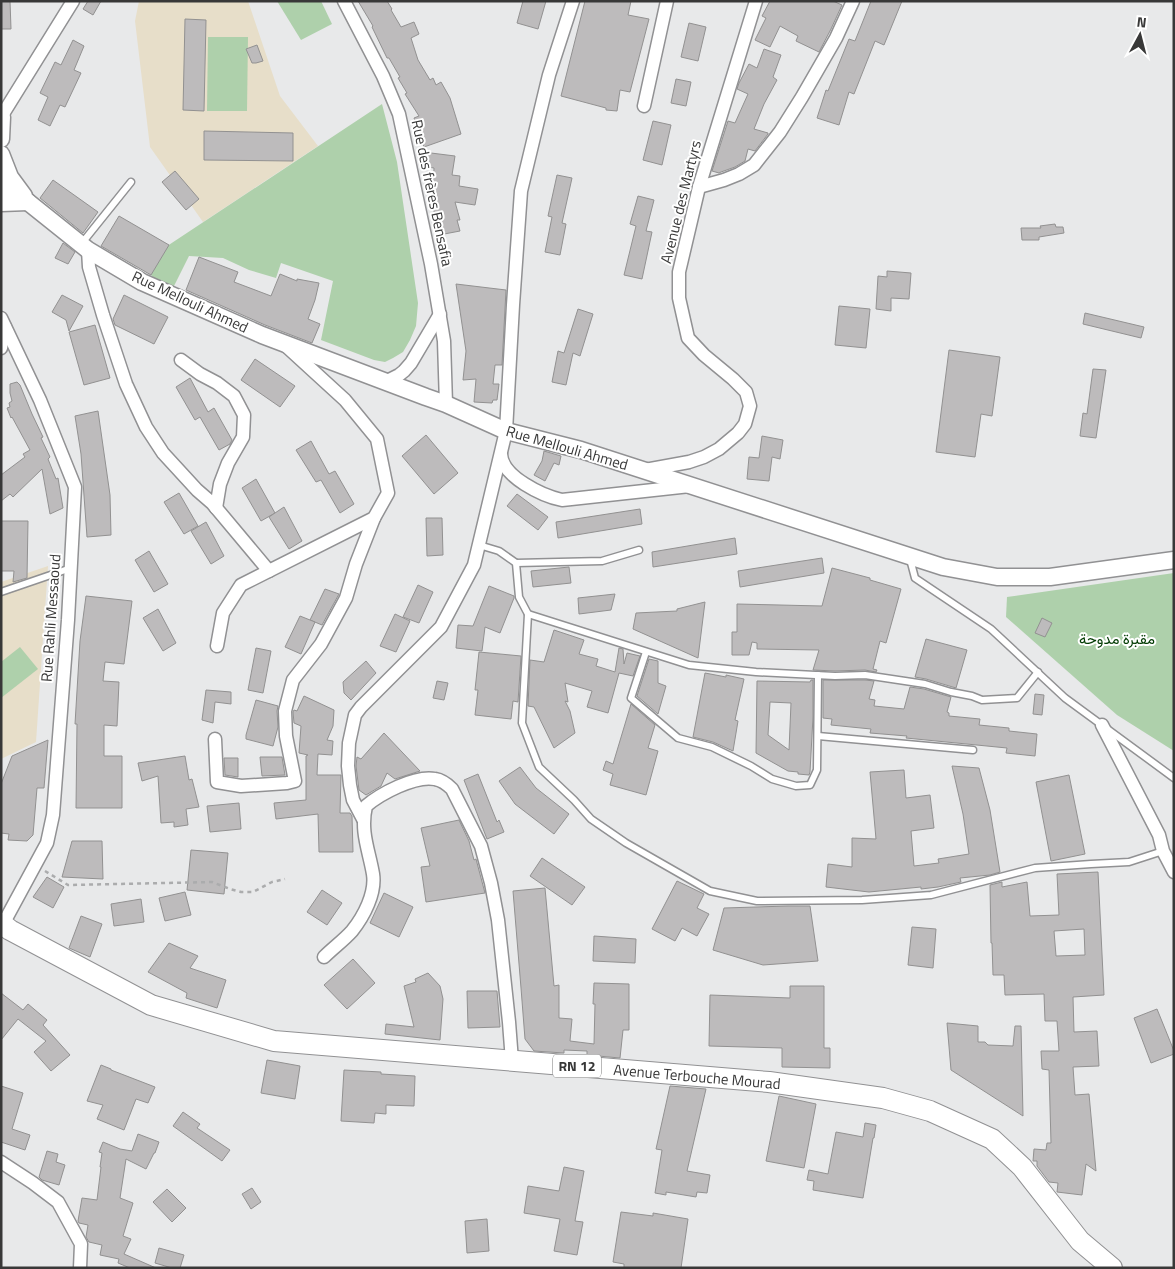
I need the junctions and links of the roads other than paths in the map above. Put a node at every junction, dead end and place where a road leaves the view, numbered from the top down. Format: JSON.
{"nodes":[{"id":1,"x":73,"y":1,"type":"edge"},
{"id":2,"x":344,"y":1,"type":"edge"},
{"id":3,"x":573,"y":1,"type":"edge"},
{"id":4,"x":667,"y":1,"type":"edge"},
{"id":5,"x":756,"y":1,"type":"edge"},
{"id":6,"x":853,"y":1,"type":"edge"},
{"id":7,"x":644,"y":106,"type":"dead end"},
{"id":8,"x":1,"y":117,"type":"edge"},
{"id":9,"x":1,"y":139,"type":"edge"},
{"id":10,"x":1,"y":154,"type":"edge"},
{"id":11,"x":131,"y":182,"type":"dead end"},
{"id":12,"x":1,"y":186,"type":"edge"},
{"id":13,"x":699,"y":187,"type":"junction"},
{"id":14,"x":28,"y":202,"type":"junction"},
{"id":15,"x":1,"y":203,"type":"edge"},
{"id":16,"x":85,"y":247,"type":"junction"},
{"id":17,"x":440,"y":314,"type":"junction"},
{"id":18,"x":3,"y":323,"type":"edge"},
{"id":19,"x":282,"y":342,"type":"junction"},
{"id":20,"x":1,"y":348,"type":"edge"},
{"id":21,"x":181,"y":360,"type":"dead end"},
{"id":22,"x":385,"y":382,"type":"junction"},
{"id":23,"x":446,"y":404,"type":"junction"},
{"id":24,"x":506,"y":431,"type":"junction"},
{"id":25,"x":501,"y":454,"type":"junction"},
{"id":26,"x":642,"y":470,"type":"junction"},
{"id":27,"x":692,"y":486,"type":"junction"},
{"id":28,"x":216,"y":508,"type":"junction"},
{"id":29,"x":374,"y":518,"type":"junction"},
{"id":30,"x":479,"y":545,"type":"junction"},
{"id":31,"x":639,"y":550,"type":"dead end"},
{"id":32,"x":909,"y":556,"type":"junction"},
{"id":33,"x":1174,"y":560,"type":"edge"},
{"id":34,"x":516,"y":563,"type":"junction"},
{"id":35,"x":71,"y":568,"type":"junction"},
{"id":36,"x":269,"y":571,"type":"junction"},
{"id":37,"x":1,"y":592,"type":"edge"},
{"id":38,"x":528,"y":614,"type":"junction"},
{"id":39,"x":217,"y":646,"type":"dead end"},
{"id":40,"x":646,"y":652,"type":"junction"},
{"id":41,"x":1038,"y":672,"type":"junction"},
{"id":42,"x":818,"y":675,"type":"junction"},
{"id":43,"x":1102,"y":725,"type":"junction"},
{"id":44,"x":818,"y":736,"type":"junction"},
{"id":45,"x":215,"y":739,"type":"dead end"},
{"id":46,"x":973,"y":750,"type":"dead end"},
{"id":47,"x":1174,"y":778,"type":"edge"},
{"id":48,"x":363,"y":819,"type":"junction"},
{"id":49,"x":1163,"y":851,"type":"junction"},
{"id":50,"x":1174,"y":872,"type":"edge"},
{"id":51,"x":2,"y":925,"type":"edge"},
{"id":52,"x":324,"y":957,"type":"dead end"},
{"id":53,"x":512,"y":1061,"type":"junction"},
{"id":54,"x":1,"y":1162,"type":"edge"},
{"id":55,"x":80,"y":1268,"type":"edge"},
{"id":56,"x":1112,"y":1268,"type":"edge"}],
"edges":[{"from":1,"to":8,"type":"street"},
{"from":2,"to":17,"type":"street","name":"Rue des frères Bensafia"},
{"from":3,"to":24,"type":"street"},
{"from":4,"to":7,"type":"street"},
{"from":5,"to":13,"type":"street","name":"Avenue des Martyrs"},
{"from":6,"to":13,"type":"street"},
{"from":8,"to":9,"type":"street"},
{"from":10,"to":14,"type":"street"},
{"from":11,"to":16,"type":"lane"},
{"from":12,"to":14,"type":"street","name":"Rue Mellouli Ahmed"},
{"from":13,"to":26,"type":"street","name":"Avenue des Martyrs"},
{"from":14,"to":15,"type":"street"},
{"from":14,"to":16,"type":"street","name":"Rue Mellouli Ahmed"},
{"from":16,"to":19,"type":"street","name":"Rue Mellouli Ahmed"},
{"from":16,"to":28,"type":"street"},
{"from":17,"to":22,"type":"street"},
{"from":17,"to":23,"type":"street","name":"Rue des frères Bensafia"},
{"from":18,"to":20,"type":"street"},
{"from":18,"to":35,"type":"street","name":"Rue Rahli Messaoud"},
{"from":19,"to":22,"type":"street","name":"Rue Mellouli Ahmed"},
{"from":19,"to":29,"type":"street"},
{"from":21,"to":28,"type":"street"},
{"from":22,"to":23,"type":"street","name":"Rue Mellouli Ahmed"},
{"from":23,"to":24,"type":"street","name":"Rue Mellouli Ahmed"},
{"from":24,"to":25,"type":"street"},
{"from":24,"to":26,"type":"street","name":"Rue Mellouli Ahmed"},
{"from":25,"to":27,"type":"street"},
{"from":25,"to":30,"type":"street"},
{"from":26,"to":27,"type":"street","name":"Rue Mellouli Ahmed"},
{"from":27,"to":32,"type":"street","name":"Rue Mellouli Ahmed"},
{"from":28,"to":36,"type":"street"},
{"from":29,"to":36,"type":"street"},
{"from":29,"to":45,"type":"street"},
{"from":30,"to":34,"type":"lane"},
{"from":30,"to":48,"type":"street"},
{"from":31,"to":34,"type":"lane"},
{"from":32,"to":33,"type":"street","name":"Rue Mellouli Ahmed"},
{"from":32,"to":41,"type":"lane"},
{"from":34,"to":38,"type":"lane"},
{"from":35,"to":37,"type":"lane"},
{"from":35,"to":51,"type":"street","name":"Rue Rahli Messaoud"},
{"from":36,"to":39,"type":"street"},
{"from":38,"to":40,"type":"lane"},
{"from":38,"to":49,"type":"lane"},
{"from":40,"to":42,"type":"lane"},
{"from":40,"to":44,"type":"lane"},
{"from":41,"to":42,"type":"lane"},
{"from":41,"to":43,"type":"lane"},
{"from":42,"to":44,"type":"lane"},
{"from":43,"to":47,"type":"lane"},
{"from":43,"to":49,"type":"street"},
{"from":44,"to":46,"type":"lane"},
{"from":48,"to":52,"type":"street"},
{"from":48,"to":53,"type":"street"},
{"from":49,"to":50,"type":"street"},
{"from":51,"to":53,"type":"main road","name":"Avenue Terbouche Mourad","number":"RN 12"},
{"from":53,"to":56,"type":"main road","name":"Avenue Terbouche Mourad","number":"RN 12"},
{"from":54,"to":55,"type":"street"}]}
